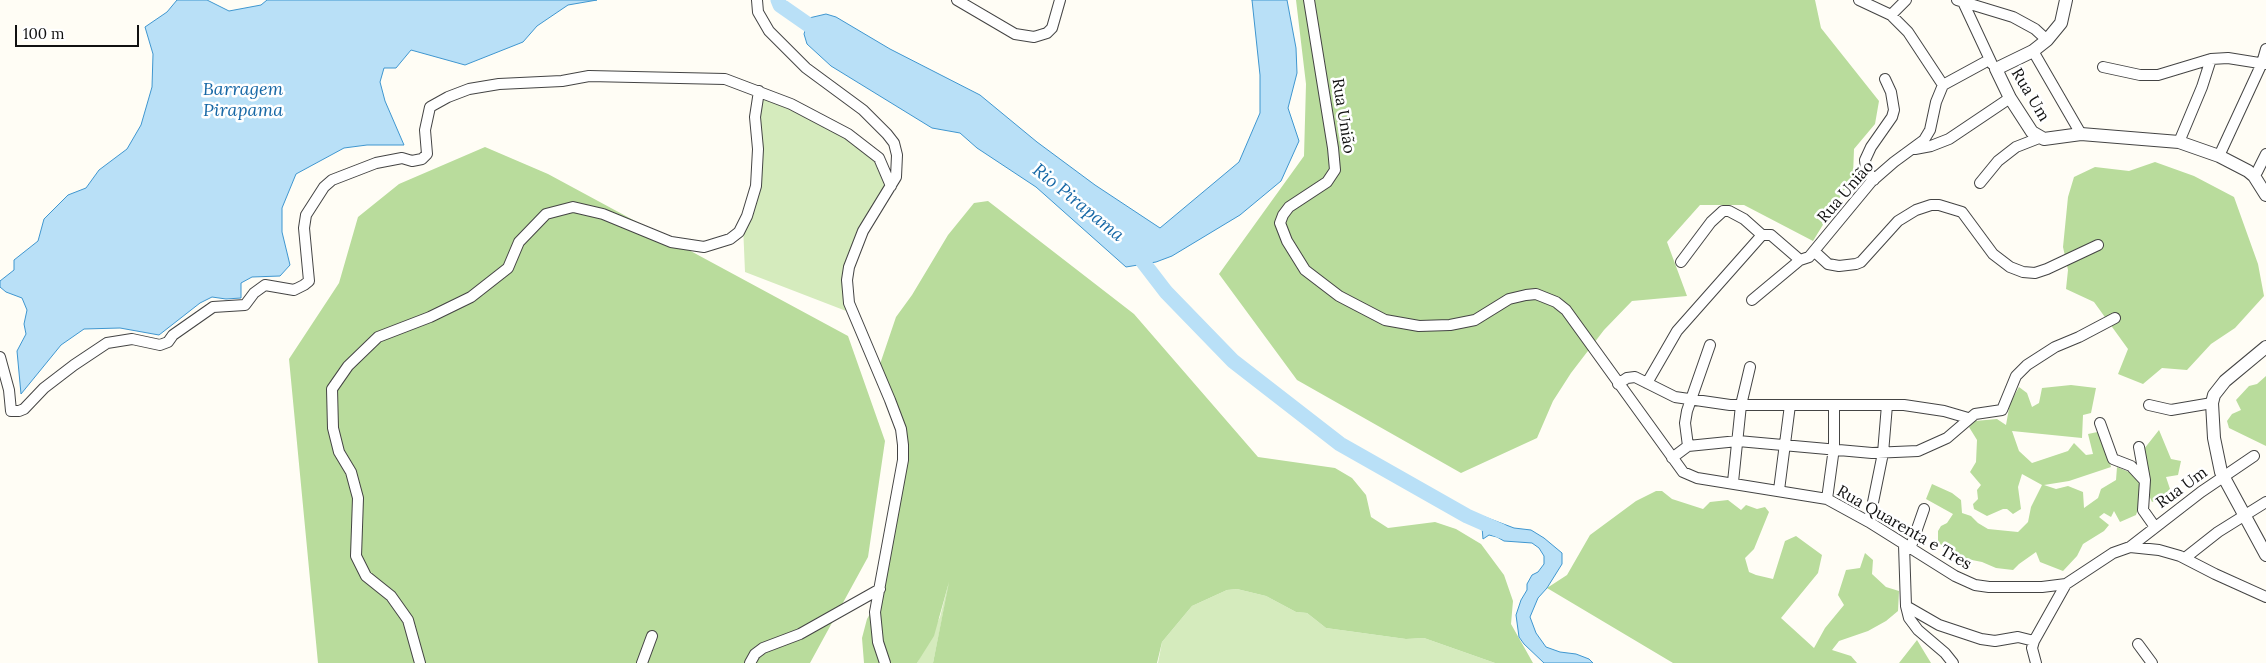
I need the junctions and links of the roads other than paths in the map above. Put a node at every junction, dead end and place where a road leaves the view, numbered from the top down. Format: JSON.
{"nodes":[{"id":1,"x":757,"y":0,"type":"edge"},
{"id":2,"x":957,"y":0,"type":"edge"},
{"id":3,"x":1060,"y":0,"type":"edge"},
{"id":4,"x":1309,"y":0,"type":"edge"},
{"id":5,"x":1859,"y":0,"type":"edge"},
{"id":6,"x":1906,"y":0,"type":"edge"},
{"id":7,"x":2066,"y":0,"type":"edge"},
{"id":8,"x":1960,"y":1,"type":"edge"},
{"id":9,"x":1891,"y":16,"type":"junction"},
{"id":10,"x":2047,"y":40,"type":"junction"},
{"id":11,"x":2266,"y":49,"type":"edge"},
{"id":12,"x":2032,"y":51,"type":"junction"},
{"id":13,"x":2211,"y":59,"type":"junction"},
{"id":14,"x":2264,"y":63,"type":"edge"},
{"id":15,"x":1992,"y":64,"type":"junction"},
{"id":16,"x":2103,"y":67,"type":"dead end"},
{"id":17,"x":1885,"y":79,"type":"dead end"},
{"id":18,"x":1943,"y":85,"type":"junction"},
{"id":19,"x":759,"y":91,"type":"junction"},
{"id":20,"x":2010,"y":98,"type":"junction"},
{"id":21,"x":2082,"y":134,"type":"junction"},
{"id":22,"x":2039,"y":138,"type":"junction"},
{"id":23,"x":2179,"y":142,"type":"junction"},
{"id":24,"x":1914,"y":150,"type":"junction"},
{"id":25,"x":2266,"y":154,"type":"edge"},
{"id":26,"x":2219,"y":156,"type":"junction"},
{"id":27,"x":2259,"y":171,"type":"edge"},
{"id":28,"x":1874,"y":180,"type":"junction"},
{"id":29,"x":1980,"y":183,"type":"dead end"},
{"id":30,"x":891,"y":186,"type":"junction"},
{"id":31,"x":2266,"y":195,"type":"edge"},
{"id":32,"x":1762,"y":235,"type":"junction"},
{"id":33,"x":2098,"y":245,"type":"dead end"},
{"id":34,"x":1815,"y":252,"type":"junction"},
{"id":35,"x":1800,"y":260,"type":"junction"},
{"id":36,"x":1681,"y":262,"type":"dead end"},
{"id":37,"x":1752,"y":300,"type":"dead end"},
{"id":38,"x":1570,"y":316,"type":"joint"},
{"id":39,"x":2115,"y":318,"type":"dead end"},
{"id":40,"x":1710,"y":345,"type":"dead end"},
{"id":41,"x":2266,"y":347,"type":"edge"},
{"id":42,"x":0,"y":357,"type":"edge"},
{"id":43,"x":2,"y":366,"type":"edge"},
{"id":44,"x":1750,"y":367,"type":"dead end"},
{"id":45,"x":1647,"y":383,"type":"junction"},
{"id":46,"x":1618,"y":384,"type":"junction"},
{"id":47,"x":1690,"y":400,"type":"junction"},
{"id":48,"x":2212,"y":403,"type":"junction"},
{"id":49,"x":1741,"y":405,"type":"junction"},
{"id":50,"x":1790,"y":405,"type":"junction"},
{"id":51,"x":1834,"y":405,"type":"junction"},
{"id":52,"x":1886,"y":405,"type":"junction"},
{"id":53,"x":2149,"y":405,"type":"dead end"},
{"id":54,"x":1968,"y":418,"type":"junction"},
{"id":55,"x":2100,"y":423,"type":"dead end"},
{"id":56,"x":1738,"y":440,"type":"junction"},
{"id":57,"x":1785,"y":444,"type":"junction"},
{"id":58,"x":1688,"y":446,"type":"junction"},
{"id":59,"x":2139,"y":446,"type":"dead end"},
{"id":60,"x":1834,"y":448,"type":"junction"},
{"id":61,"x":1883,"y":453,"type":"junction"},
{"id":62,"x":2254,"y":456,"type":"dead end"},
{"id":63,"x":1672,"y":458,"type":"junction"},
{"id":64,"x":2223,"y":478,"type":"junction"},
{"id":65,"x":2144,"y":480,"type":"junction"},
{"id":66,"x":1733,"y":482,"type":"junction"},
{"id":67,"x":1779,"y":490,"type":"junction"},
{"id":68,"x":1827,"y":499,"type":"junction"},
{"id":69,"x":2266,"y":502,"type":"edge"},
{"id":70,"x":1924,"y":509,"type":"dead end"},
{"id":71,"x":2245,"y":516,"type":"junction"},
{"id":72,"x":1869,"y":522,"type":"junction"},
{"id":73,"x":2155,"y":527,"type":"junction"},
{"id":74,"x":1907,"y":547,"type":"junction"},
{"id":75,"x":2130,"y":547,"type":"junction"},
{"id":76,"x":2266,"y":556,"type":"edge"},
{"id":77,"x":2185,"y":558,"type":"junction"},
{"id":78,"x":2066,"y":584,"type":"junction"},
{"id":79,"x":880,"y":589,"type":"junction"},
{"id":80,"x":2266,"y":597,"type":"edge"},
{"id":81,"x":1906,"y":606,"type":"junction"},
{"id":82,"x":652,"y":636,"type":"dead end"},
{"id":83,"x":2034,"y":641,"type":"junction"},
{"id":84,"x":2138,"y":644,"type":"dead end"},
{"id":85,"x":420,"y":663,"type":"edge"},
{"id":86,"x":642,"y":663,"type":"edge"},
{"id":87,"x":750,"y":663,"type":"edge"},
{"id":88,"x":885,"y":663,"type":"edge"},
{"id":89,"x":1953,"y":663,"type":"edge"},
{"id":90,"x":2036,"y":663,"type":"edge"},
{"id":91,"x":2152,"y":663,"type":"edge"}],
"edges":[{"from":1,"to":30,"type":"street"},
{"from":2,"to":3,"type":"street"},
{"from":4,"to":38,"type":"street","name":"Rua União"},
{"from":5,"to":9,"type":"street"},
{"from":6,"to":9,"type":"street"},
{"from":7,"to":10,"type":"street","name":"Rua Um"},
{"from":8,"to":10,"type":"street"},
{"from":8,"to":15,"type":"street"},
{"from":9,"to":18,"type":"street"},
{"from":10,"to":12,"type":"street","name":"Rua Um"},
{"from":11,"to":14,"type":"street"},
{"from":12,"to":15,"type":"street","name":"Rua Um"},
{"from":12,"to":21,"type":"street"},
{"from":13,"to":14,"type":"street"},
{"from":13,"to":16,"type":"street"},
{"from":13,"to":23,"type":"street"},
{"from":14,"to":26,"type":"street"},
{"from":15,"to":18,"type":"street"},
{"from":15,"to":20,"type":"street","name":"Rua Um"},
{"from":17,"to":28,"type":"street"},
{"from":18,"to":24,"type":"street","name":"Rua União"},
{"from":19,"to":30,"type":"street"},
{"from":19,"to":43,"type":"street"},
{"from":19,"to":85,"type":"street"},
{"from":20,"to":22,"type":"street","name":"Rua Um"},
{"from":20,"to":24,"type":"street"},
{"from":21,"to":22,"type":"street","name":"Rua Um"},
{"from":21,"to":23,"type":"street","name":"Rua Um"},
{"from":22,"to":29,"type":"street"},
{"from":23,"to":26,"type":"street","name":"Rua Um"},
{"from":24,"to":28,"type":"street","name":"Rua União"},
{"from":25,"to":27,"type":"street"},
{"from":26,"to":27,"type":"street","name":"Rua Um"},
{"from":27,"to":31,"type":"street"},
{"from":28,"to":34,"type":"street","name":"Rua União"},
{"from":30,"to":79,"type":"street"},
{"from":32,"to":35,"type":"street"},
{"from":32,"to":36,"type":"street"},
{"from":32,"to":45,"type":"street"},
{"from":33,"to":34,"type":"street"},
{"from":34,"to":35,"type":"street","name":"Rua União"},
{"from":35,"to":37,"type":"street","name":"Rua União"},
{"from":38,"to":46,"type":"street","name":"Rua Quarenta e Tres"},
{"from":39,"to":54,"type":"street"},
{"from":40,"to":47,"type":"street"},
{"from":41,"to":48,"type":"street"},
{"from":42,"to":43,"type":"street"},
{"from":44,"to":49,"type":"street"},
{"from":45,"to":46,"type":"street"},
{"from":45,"to":47,"type":"street"},
{"from":46,"to":63,"type":"street","name":"Rua Quarenta e Tres"},
{"from":47,"to":49,"type":"street"},
{"from":47,"to":58,"type":"street"},
{"from":48,"to":53,"type":"street"},
{"from":48,"to":64,"type":"street"},
{"from":49,"to":50,"type":"street"},
{"from":49,"to":56,"type":"street"},
{"from":50,"to":51,"type":"street"},
{"from":50,"to":57,"type":"street"},
{"from":51,"to":52,"type":"street"},
{"from":51,"to":60,"type":"street"},
{"from":52,"to":54,"type":"street"},
{"from":52,"to":61,"type":"street"},
{"from":54,"to":61,"type":"street"},
{"from":55,"to":65,"type":"street"},
{"from":56,"to":57,"type":"street"},
{"from":56,"to":58,"type":"street"},
{"from":56,"to":66,"type":"street"},
{"from":57,"to":60,"type":"street"},
{"from":57,"to":67,"type":"street"},
{"from":58,"to":63,"type":"street"},
{"from":59,"to":65,"type":"street"},
{"from":60,"to":61,"type":"street"},
{"from":60,"to":68,"type":"street"},
{"from":61,"to":72,"type":"street"},
{"from":62,"to":64,"type":"street","name":"Rua Um"},
{"from":63,"to":66,"type":"street","name":"Rua Quarenta e Tres"},
{"from":64,"to":71,"type":"street"},
{"from":64,"to":73,"type":"street","name":"Rua Um"},
{"from":65,"to":73,"type":"street"},
{"from":66,"to":67,"type":"street","name":"Rua Quarenta e Tres"},
{"from":67,"to":68,"type":"street","name":"Rua Quarenta e Tres"},
{"from":68,"to":72,"type":"street","name":"Rua Quarenta e Tres"},
{"from":69,"to":71,"type":"street"},
{"from":70,"to":74,"type":"street"},
{"from":71,"to":76,"type":"street"},
{"from":71,"to":77,"type":"street"},
{"from":72,"to":74,"type":"street","name":"Rua Quarenta e Tres"},
{"from":73,"to":75,"type":"street","name":"Rua Um"},
{"from":74,"to":78,"type":"street","name":"Rua Quarenta e Tres"},
{"from":74,"to":81,"type":"street"},
{"from":75,"to":77,"type":"street"},
{"from":75,"to":78,"type":"street"},
{"from":77,"to":80,"type":"street"},
{"from":78,"to":83,"type":"street"},
{"from":79,"to":87,"type":"street"},
{"from":79,"to":88,"type":"street"},
{"from":81,"to":83,"type":"street"},
{"from":81,"to":89,"type":"street"},
{"from":82,"to":86,"type":"street"},
{"from":83,"to":90,"type":"street"},
{"from":84,"to":91,"type":"street"}]}
